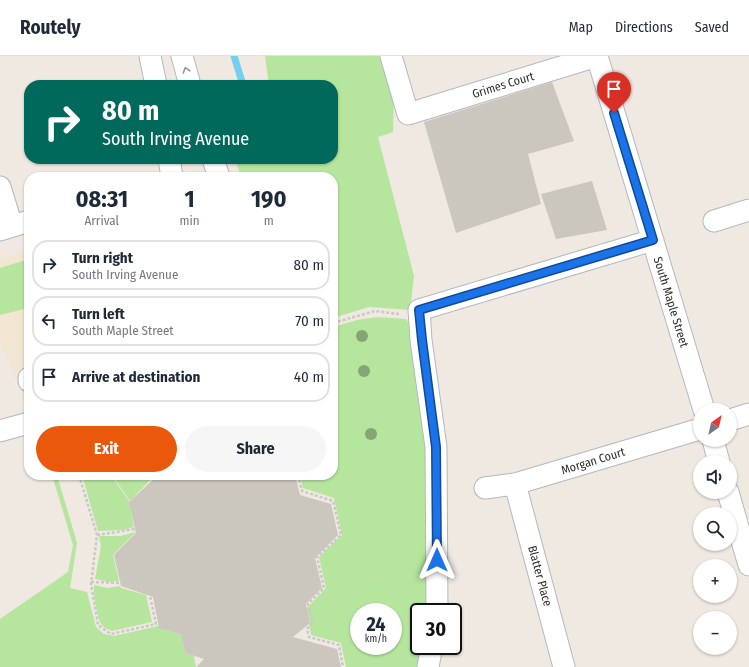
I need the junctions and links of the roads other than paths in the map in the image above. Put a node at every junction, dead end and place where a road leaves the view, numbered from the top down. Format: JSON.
{"nodes":[{"id":1,"x":150,"y":56,"type":"edge"},
{"id":2,"x":182,"y":56,"type":"edge"},
{"id":3,"x":391,"y":56,"type":"edge"},
{"id":4,"x":597,"y":56,"type":"edge"},
{"id":5,"x":155,"y":80,"type":"edge"},
{"id":6,"x":189,"y":80,"type":"edge"},
{"id":7,"x":0,"y":186,"type":"edge"},
{"id":8,"x":749,"y":210,"type":"edge"},
{"id":9,"x":714,"y":220,"type":"dead end"},
{"id":10,"x":14,"y":226,"type":"edge"},
{"id":11,"x":653,"y":240,"type":"junction"},
{"id":12,"x":702,"y":403,"type":"edge"},
{"id":13,"x":749,"y":414,"type":"edge"},
{"id":14,"x":737,"y":418,"type":"edge"},
{"id":15,"x":24,"y":424,"type":"edge"},
{"id":16,"x":0,"y":431,"type":"edge"},
{"id":17,"x":693,"y":431,"type":"edge"},
{"id":18,"x":516,"y":484,"type":"junction"},
{"id":19,"x":485,"y":488,"type":"dead end"},
{"id":20,"x":730,"y":499,"type":"edge"},
{"id":21,"x":749,"y":565,"type":"edge"},
{"id":22,"x":437,"y":603,"type":"edge"},
{"id":23,"x":430,"y":655,"type":"edge"},
{"id":24,"x":428,"y":667,"type":"edge"},
{"id":25,"x":564,"y":667,"type":"edge"}],
"edges":[{"from":1,"to":5,"type":"street"},
{"from":6,"to":2,"type":"street","one_way":true},
{"from":3,"to":4,"type":"street","name":"Grimes Court"},
{"from":4,"to":11,"type":"street","name":"South Maple Street"},
{"from":7,"to":10,"type":"street"},
{"from":8,"to":9,"type":"street"},
{"from":11,"to":12,"type":"street","name":"South Maple Street"},
{"from":11,"to":22,"type":"street"},
{"from":13,"to":14,"type":"street"},
{"from":15,"to":16,"type":"street"},
{"from":17,"to":18,"type":"street","name":"Morgan Court"},
{"from":18,"to":19,"type":"street","name":"Morgan Court"},
{"from":18,"to":25,"type":"street","name":"Blatter Place"},
{"from":20,"to":21,"type":"street"},
{"from":23,"to":24,"type":"street"}]}
